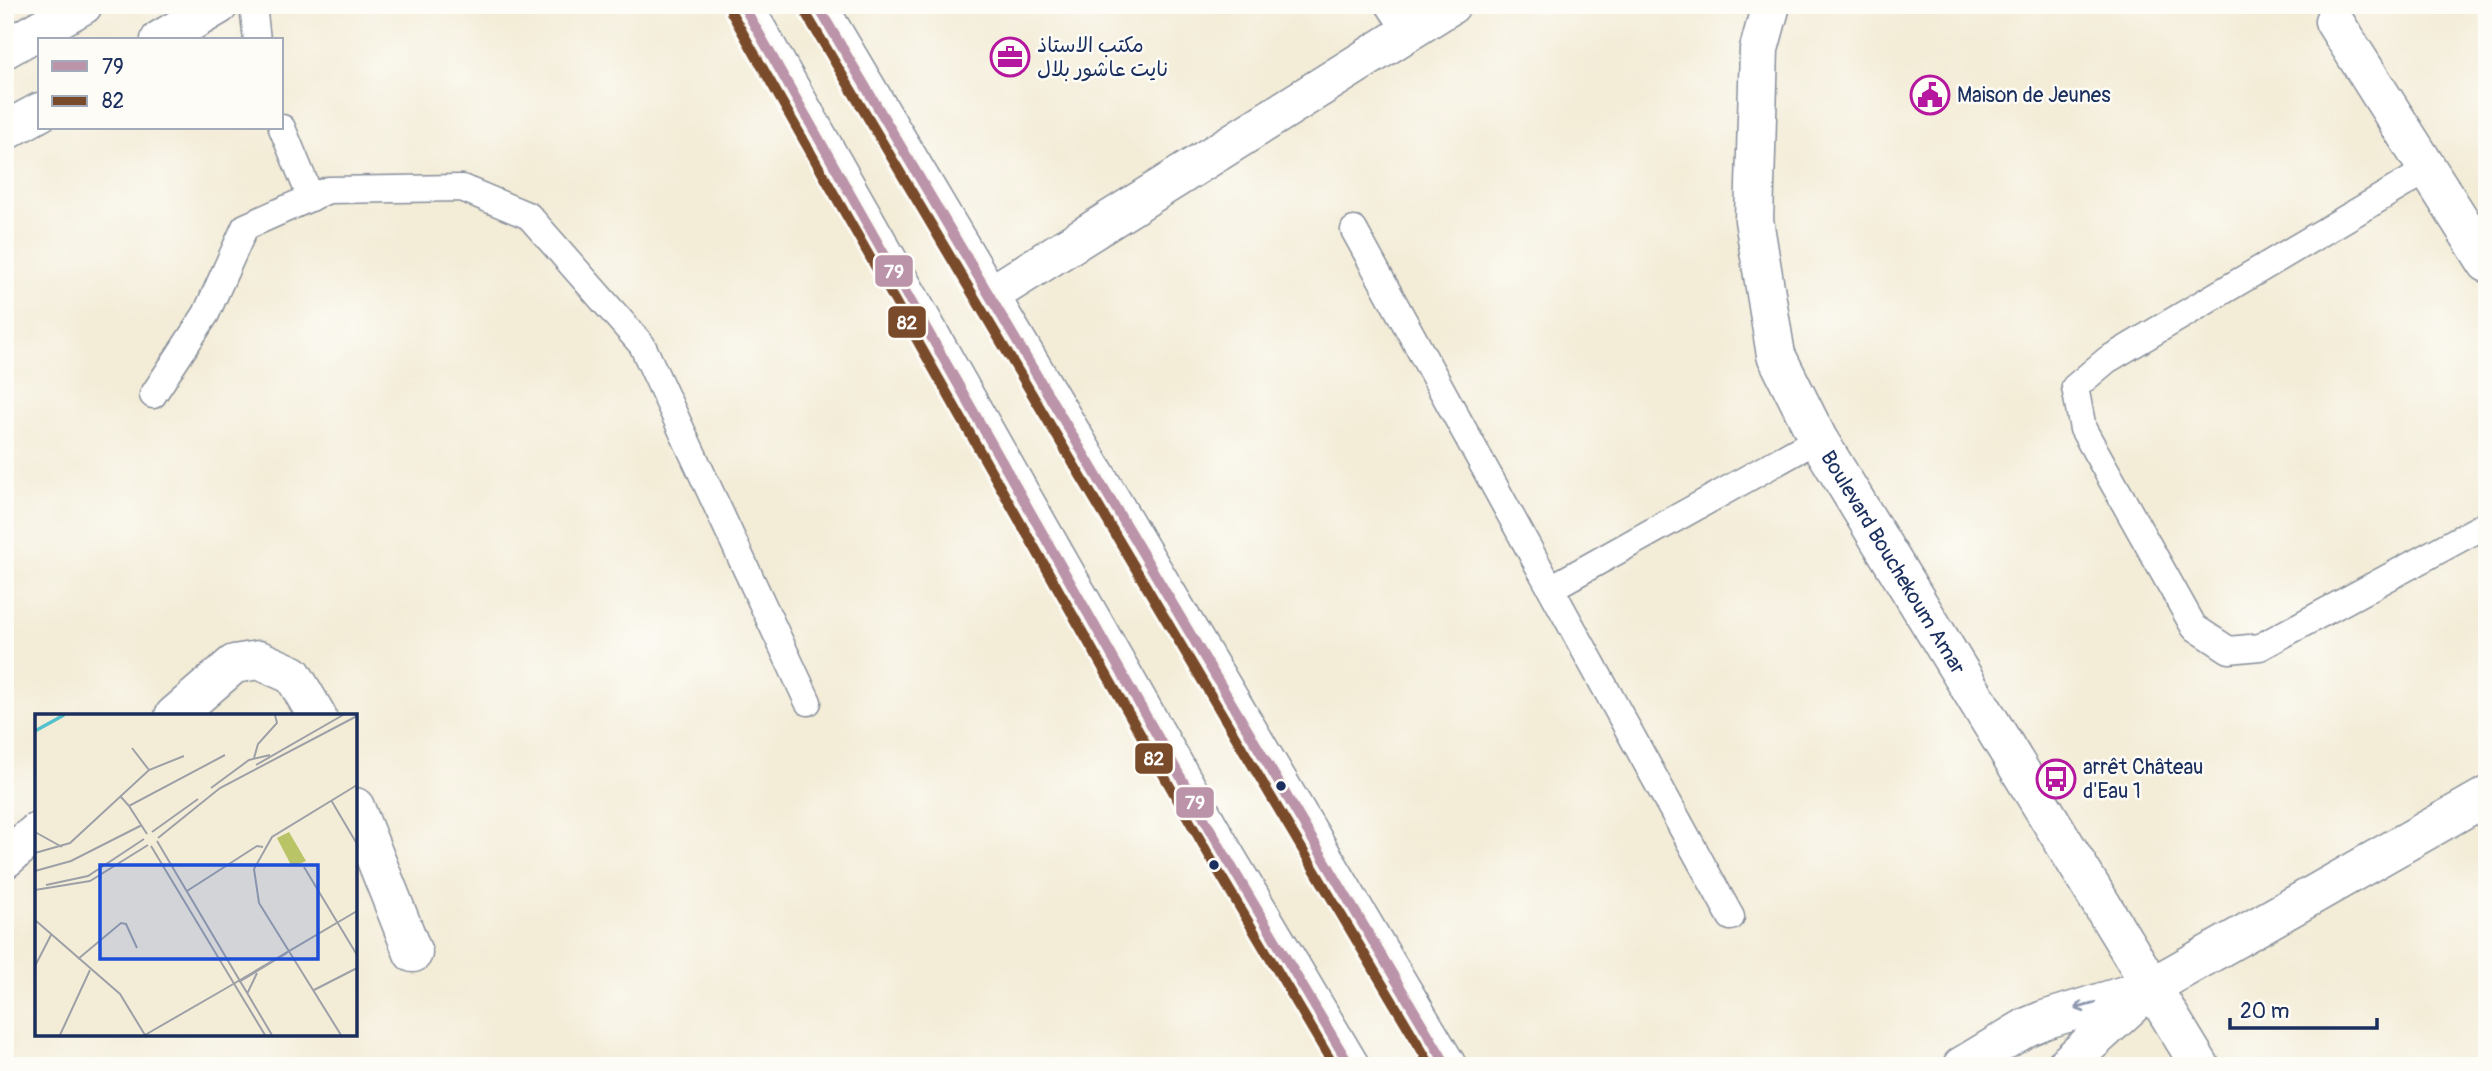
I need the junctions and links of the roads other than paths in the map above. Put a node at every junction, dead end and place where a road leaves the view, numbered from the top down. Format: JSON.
{"nodes":[{"id":1,"x":83,"y":5,"type":"edge"},
{"id":2,"x":219,"y":5,"type":"edge"},
{"id":3,"x":253,"y":5,"type":"edge"},
{"id":4,"x":744,"y":5,"type":"edge"},
{"id":5,"x":817,"y":5,"type":"edge"},
{"id":6,"x":1451,"y":5,"type":"edge"},
{"id":7,"x":1771,"y":5,"type":"edge"},
{"id":8,"x":1398,"y":19,"type":"edge"},
{"id":9,"x":2334,"y":21,"type":"dead end"},
{"id":10,"x":163,"y":38,"type":"edge"},
{"id":11,"x":257,"y":38,"type":"edge"},
{"id":12,"x":5,"y":49,"type":"edge"},
{"id":13,"x":38,"y":113,"type":"edge"},
{"id":14,"x":283,"y":130,"type":"edge"},
{"id":15,"x":5,"y":131,"type":"edge"},
{"id":16,"x":2429,"y":169,"type":"junction"},
{"id":17,"x":311,"y":198,"type":"junction"},
{"id":18,"x":1353,"y":230,"type":"dead end"},
{"id":19,"x":2487,"y":263,"type":"edge"},
{"id":20,"x":989,"y":296,"type":"junction"},
{"id":21,"x":153,"y":395,"type":"dead end"},
{"id":22,"x":1818,"y":439,"type":"junction"},
{"id":23,"x":2487,"y":524,"type":"edge"},
{"id":24,"x":1551,"y":588,"type":"junction"},
{"id":25,"x":808,"y":702,"type":"dead end"},
{"id":26,"x":176,"y":714,"type":"edge"},
{"id":27,"x":316,"y":714,"type":"edge"},
{"id":28,"x":2487,"y":796,"type":"edge"},
{"id":29,"x":357,"y":812,"type":"edge"},
{"id":30,"x":35,"y":834,"type":"edge"},
{"id":31,"x":5,"y":859,"type":"edge"},
{"id":32,"x":1731,"y":917,"type":"dead end"},
{"id":33,"x":413,"y":953,"type":"dead end"},
{"id":34,"x":2151,"y":987,"type":"junction"},
{"id":35,"x":1350,"y":1066,"type":"edge"},
{"id":36,"x":1447,"y":1066,"type":"edge"},
{"id":37,"x":1962,"y":1066,"type":"edge"},
{"id":38,"x":2065,"y":1066,"type":"edge"},
{"id":39,"x":2200,"y":1066,"type":"edge"}],
"edges":[{"from":1,"to":12,"type":"street"},
{"from":2,"to":10,"type":"street"},
{"from":3,"to":11,"type":"lane"},
{"from":4,"to":35,"type":"street"},
{"from":5,"to":20,"type":"street"},
{"from":6,"to":8,"type":"street"},
{"from":7,"to":22,"type":"street","name":"Boulevard Bouchekoum Amar"},
{"from":8,"to":20,"type":"street"},
{"from":9,"to":16,"type":"street"},
{"from":13,"to":15,"type":"street"},
{"from":14,"to":17,"type":"lane"},
{"from":16,"to":19,"type":"street"},
{"from":16,"to":23,"type":"lane"},
{"from":17,"to":21,"type":"lane"},
{"from":17,"to":25,"type":"lane"},
{"from":18,"to":24,"type":"lane"},
{"from":20,"to":36,"type":"street"},
{"from":22,"to":24,"type":"lane"},
{"from":22,"to":34,"type":"street","name":"Boulevard Bouchekoum Amar"},
{"from":24,"to":32,"type":"lane"},
{"from":26,"to":27,"type":"street"},
{"from":28,"to":34,"type":"street"},
{"from":29,"to":33,"type":"street"},
{"from":30,"to":31,"type":"street"},
{"from":34,"to":37,"type":"street","one_way":true},
{"from":34,"to":38,"type":"street"},
{"from":34,"to":39,"type":"street","name":"Boulevard Bouchekoum Amar"}]}
